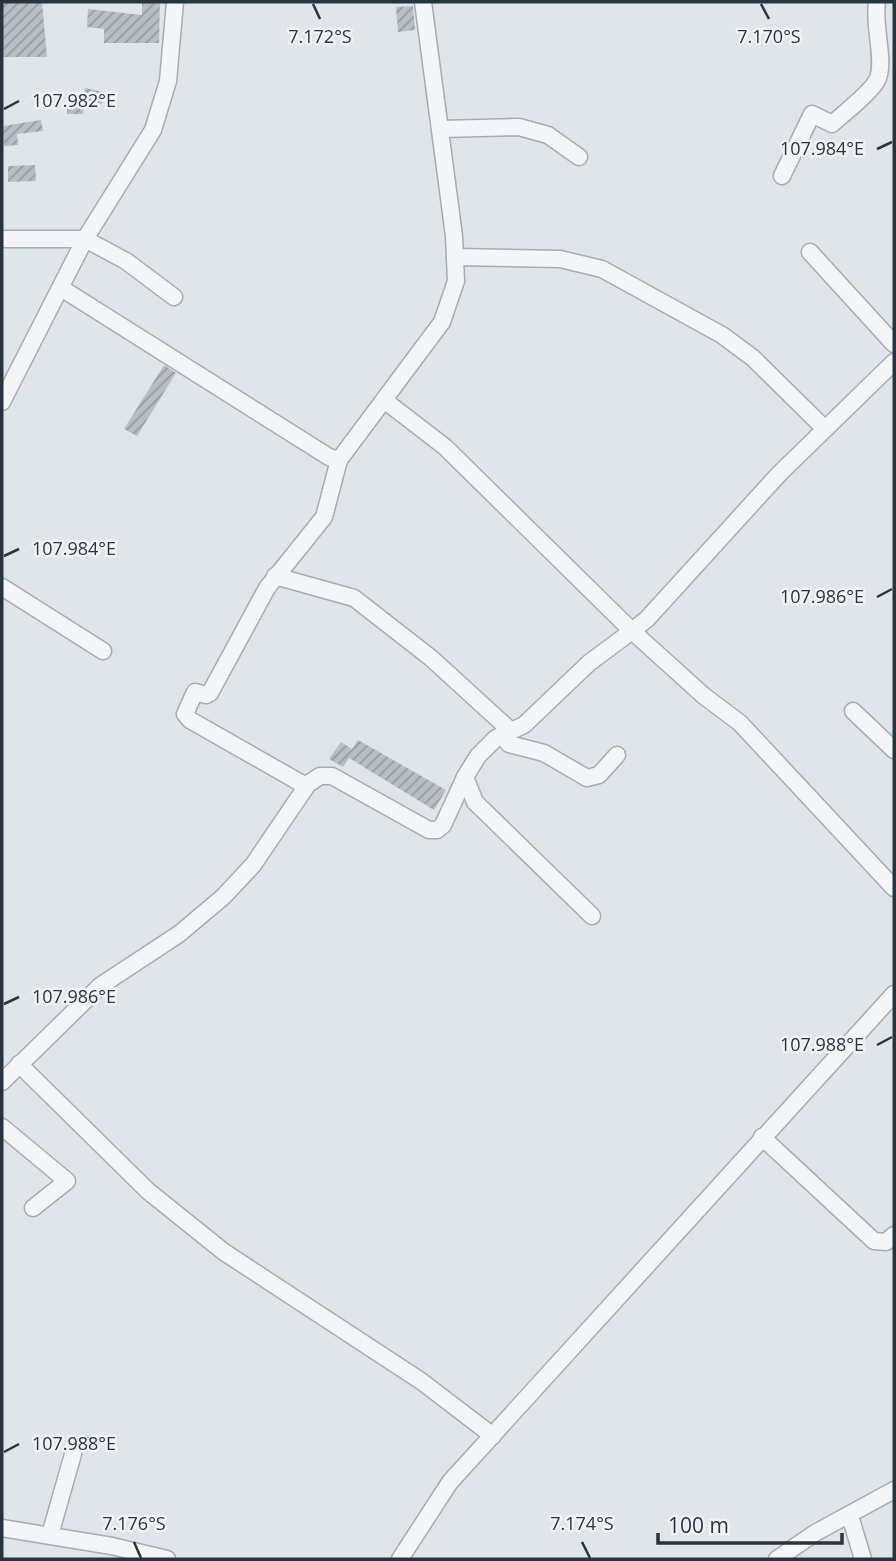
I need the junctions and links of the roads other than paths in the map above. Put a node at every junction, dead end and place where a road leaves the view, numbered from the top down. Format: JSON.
{"nodes":[{"id":1,"x":175,"y":2,"type":"edge"},
{"id":2,"x":424,"y":2,"type":"edge"},
{"id":3,"x":877,"y":2,"type":"edge"},
{"id":4,"x":441,"y":129,"type":"junction"},
{"id":5,"x":579,"y":157,"type":"dead end"},
{"id":6,"x":782,"y":176,"type":"dead end"},
{"id":7,"x":2,"y":239,"type":"edge"},
{"id":8,"x":85,"y":239,"type":"junction"},
{"id":9,"x":810,"y":252,"type":"dead end"},
{"id":10,"x":455,"y":257,"type":"junction"},
{"id":11,"x":61,"y":288,"type":"junction"},
{"id":12,"x":174,"y":297,"type":"dead end"},
{"id":13,"x":894,"y":344,"type":"edge"},
{"id":14,"x":894,"y":362,"type":"edge"},
{"id":15,"x":384,"y":400,"type":"junction"},
{"id":16,"x":2,"y":402,"type":"edge"},
{"id":17,"x":825,"y":429,"type":"junction"},
{"id":18,"x":339,"y":460,"type":"junction"},
{"id":19,"x":275,"y":576,"type":"junction"},
{"id":20,"x":2,"y":587,"type":"edge"},
{"id":21,"x":632,"y":631,"type":"junction"},
{"id":22,"x":103,"y":651,"type":"dead end"},
{"id":23,"x":853,"y":710,"type":"dead end"},
{"id":24,"x":506,"y":733,"type":"junction"},
{"id":25,"x":894,"y":750,"type":"edge"},
{"id":26,"x":617,"y":755,"type":"dead end"},
{"id":27,"x":465,"y":777,"type":"junction"},
{"id":28,"x":306,"y":786,"type":"junction"},
{"id":29,"x":894,"y":888,"type":"edge"},
{"id":30,"x":592,"y":916,"type":"dead end"},
{"id":31,"x":894,"y":994,"type":"edge"},
{"id":32,"x":19,"y":1064,"type":"junction"},
{"id":33,"x":2,"y":1082,"type":"edge"},
{"id":34,"x":2,"y":1127,"type":"edge"},
{"id":35,"x":761,"y":1137,"type":"junction"},
{"id":36,"x":33,"y":1208,"type":"dead end"},
{"id":37,"x":894,"y":1235,"type":"edge"},
{"id":38,"x":493,"y":1436,"type":"junction"},
{"id":39,"x":72,"y":1454,"type":"dead end"},
{"id":40,"x":894,"y":1490,"type":"edge"},
{"id":41,"x":850,"y":1516,"type":"junction"},
{"id":42,"x":2,"y":1528,"type":"edge"},
{"id":43,"x":50,"y":1535,"type":"junction"},
{"id":44,"x":110,"y":1553,"type":"edge"},
{"id":45,"x":167,"y":1559,"type":"edge"},
{"id":46,"x":400,"y":1559,"type":"edge"},
{"id":47,"x":777,"y":1559,"type":"edge"},
{"id":48,"x":863,"y":1559,"type":"edge"}],
"edges":[{"from":1,"to":8,"type":"street"},
{"from":2,"to":4,"type":"street"},
{"from":3,"to":6,"type":"street"},
{"from":4,"to":5,"type":"street"},
{"from":4,"to":10,"type":"street"},
{"from":7,"to":8,"type":"street"},
{"from":8,"to":11,"type":"street"},
{"from":8,"to":12,"type":"street"},
{"from":9,"to":13,"type":"street"},
{"from":10,"to":15,"type":"street"},
{"from":10,"to":17,"type":"street"},
{"from":11,"to":16,"type":"street"},
{"from":11,"to":18,"type":"street"},
{"from":14,"to":17,"type":"street"},
{"from":15,"to":18,"type":"street"},
{"from":15,"to":21,"type":"street"},
{"from":17,"to":21,"type":"street"},
{"from":18,"to":19,"type":"street"},
{"from":19,"to":24,"type":"street"},
{"from":19,"to":28,"type":"street"},
{"from":20,"to":22,"type":"street"},
{"from":21,"to":24,"type":"street"},
{"from":21,"to":29,"type":"street"},
{"from":23,"to":25,"type":"street"},
{"from":24,"to":26,"type":"street"},
{"from":24,"to":27,"type":"street"},
{"from":27,"to":28,"type":"street"},
{"from":27,"to":30,"type":"street"},
{"from":28,"to":32,"type":"street"},
{"from":31,"to":35,"type":"street"},
{"from":32,"to":33,"type":"street"},
{"from":32,"to":38,"type":"street"},
{"from":34,"to":36,"type":"street"},
{"from":35,"to":37,"type":"street"},
{"from":35,"to":38,"type":"street"},
{"from":38,"to":46,"type":"street"},
{"from":39,"to":43,"type":"street"},
{"from":40,"to":41,"type":"street"},
{"from":41,"to":47,"type":"street"},
{"from":41,"to":48,"type":"street"},
{"from":42,"to":43,"type":"street"},
{"from":43,"to":44,"type":"street"},
{"from":44,"to":45,"type":"street"}]}
